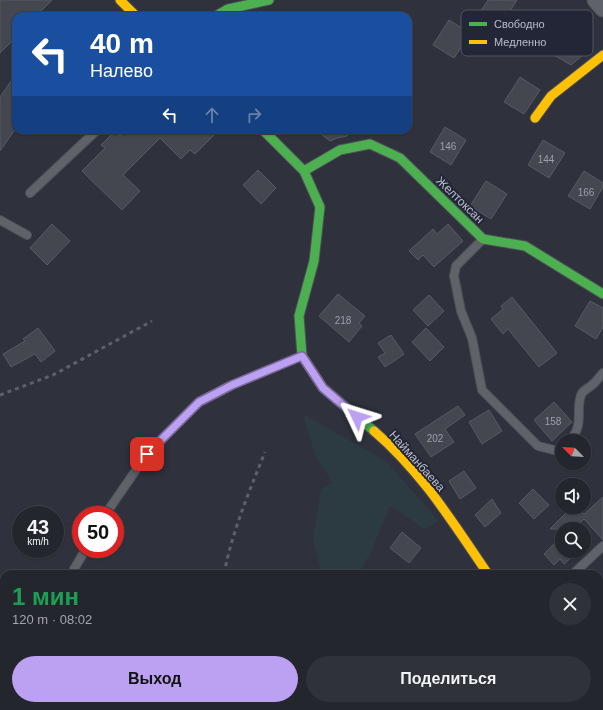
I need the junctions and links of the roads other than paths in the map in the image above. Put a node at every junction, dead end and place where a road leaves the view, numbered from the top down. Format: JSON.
{"nodes":[{"id":1,"x":120,"y":0,"type":"edge"},
{"id":2,"x":269,"y":0,"type":"edge"},
{"id":3,"x":596,"y":0,"type":"edge"},
{"id":4,"x":603,"y":8,"type":"edge"},
{"id":5,"x":132,"y":12,"type":"edge"},
{"id":6,"x":223,"y":12,"type":"edge"},
{"id":7,"x":603,"y":55,"type":"edge"},
{"id":8,"x":535,"y":118,"type":"dead end"},
{"id":9,"x":92,"y":134,"type":"edge"},
{"id":10,"x":267,"y":134,"type":"edge"},
{"id":11,"x":304,"y":170,"type":"junction"},
{"id":12,"x":30,"y":193,"type":"dead end"},
{"id":13,"x":0,"y":220,"type":"edge"},
{"id":14,"x":27,"y":235,"type":"dead end"},
{"id":15,"x":483,"y":239,"type":"junction"},
{"id":16,"x":603,"y":294,"type":"edge"},
{"id":17,"x":302,"y":356,"type":"junction"},
{"id":18,"x":603,"y":373,"type":"edge"},
{"id":19,"x":574,"y":434,"type":"edge"},
{"id":20,"x":555,"y":450,"type":"edge"},
{"id":21,"x":111,"y":506,"type":"edge"},
{"id":22,"x":603,"y":546,"type":"edge"},
{"id":23,"x":81,"y":558,"type":"edge"},
{"id":24,"x":74,"y":570,"type":"edge"},
{"id":25,"x":485,"y":570,"type":"edge"},
{"id":26,"x":577,"y":570,"type":"edge"}],
"edges":[{"from":1,"to":5,"type":"main road"},
{"from":2,"to":6,"type":"main road"},
{"from":3,"to":4,"type":"street"},
{"from":7,"to":8,"type":"main road"},
{"from":9,"to":12,"type":"lane"},
{"from":10,"to":11,"type":"main road"},
{"from":11,"to":15,"type":"main road","name":"Желтоксан"},
{"from":11,"to":17,"type":"main road"},
{"from":13,"to":14,"type":"lane"},
{"from":15,"to":16,"type":"main road","name":"Желтоксан"},
{"from":15,"to":20,"type":"lane"},
{"from":17,"to":21,"type":"lane"},
{"from":17,"to":25,"type":"main road","name":"Найманбаева"},
{"from":18,"to":19,"type":"lane"},
{"from":22,"to":26,"type":"lane"},
{"from":23,"to":24,"type":"lane"}]}
